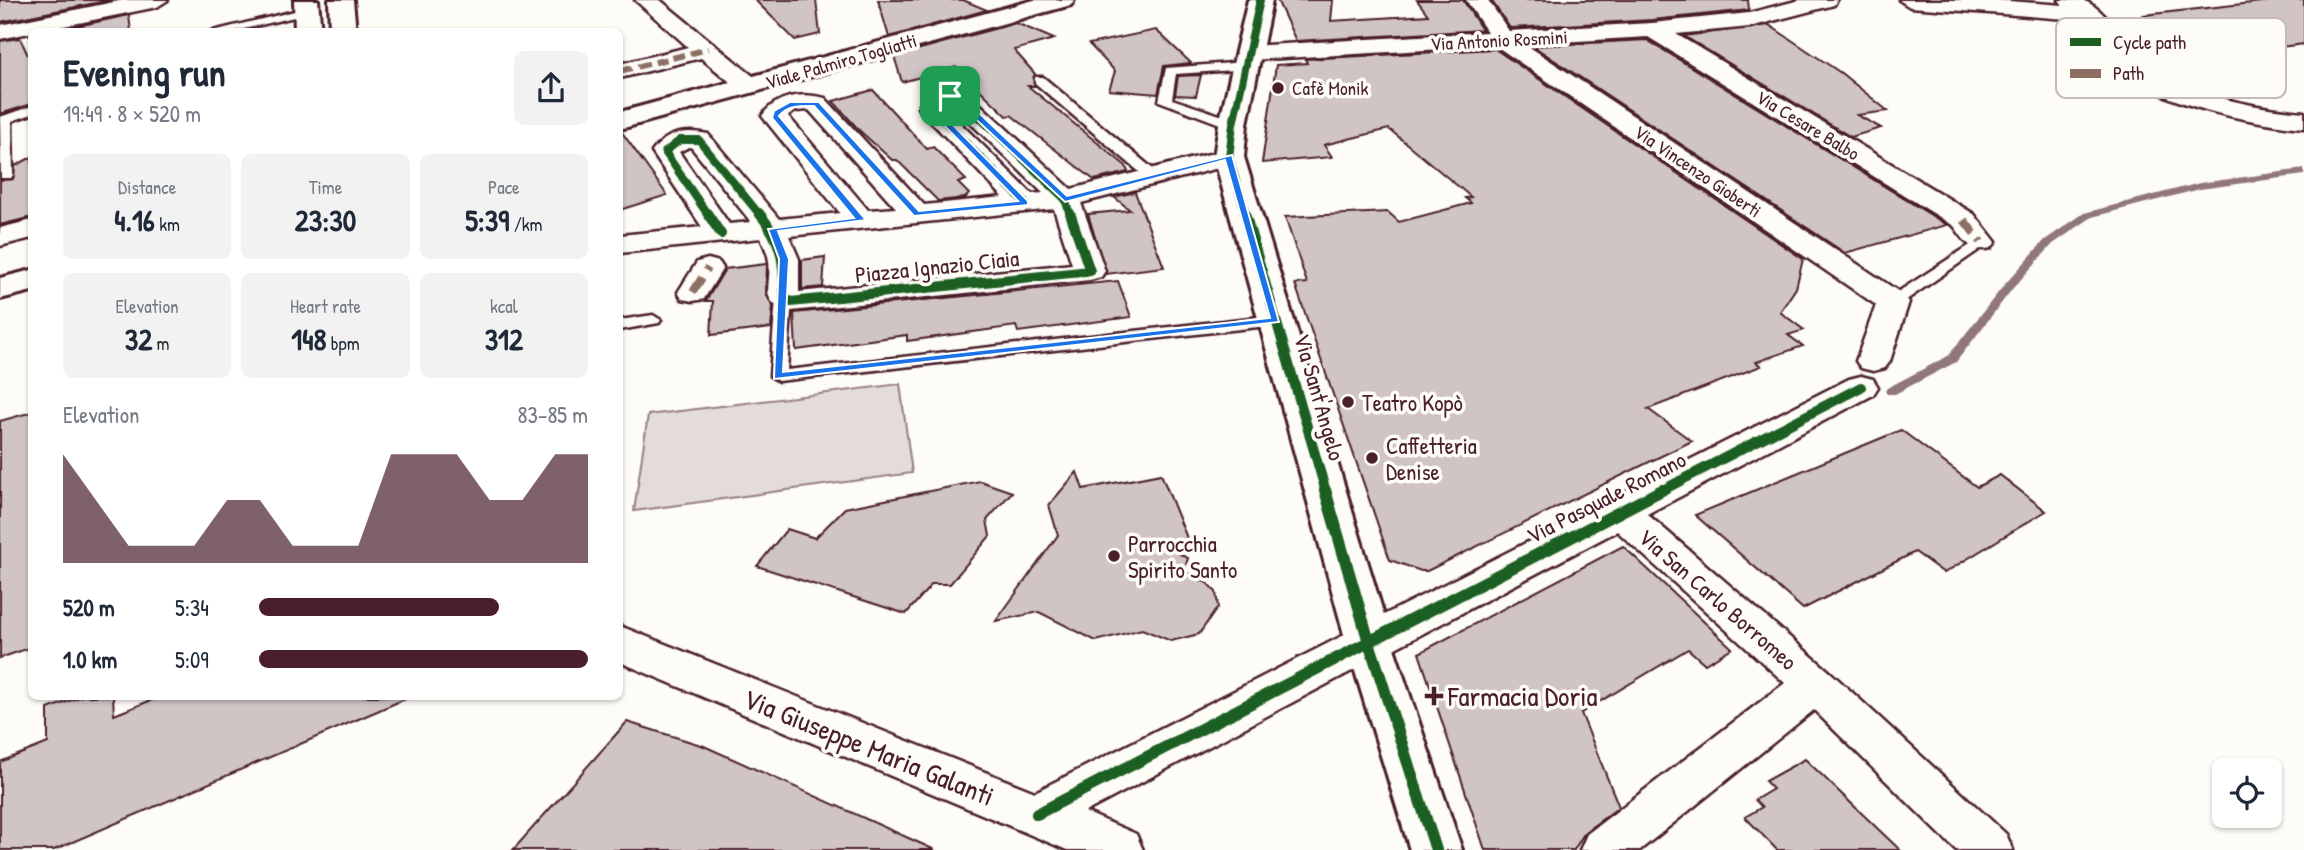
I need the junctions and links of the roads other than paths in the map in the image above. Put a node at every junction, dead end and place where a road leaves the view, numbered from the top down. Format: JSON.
{"nodes":[{"id":1,"x":157,"y":0,"type":"edge"},
{"id":2,"x":341,"y":0,"type":"edge"},
{"id":3,"x":646,"y":0,"type":"edge"},
{"id":4,"x":1000,"y":0,"type":"edge"},
{"id":5,"x":1062,"y":0,"type":"edge"},
{"id":6,"x":1260,"y":0,"type":"edge"},
{"id":7,"x":1477,"y":0,"type":"edge"},
{"id":8,"x":1713,"y":0,"type":"edge"},
{"id":9,"x":1826,"y":0,"type":"edge"},
{"id":10,"x":1910,"y":0,"type":"edge"},
{"id":11,"x":2070,"y":0,"type":"edge"},
{"id":12,"x":68,"y":9,"type":"edge"},
{"id":13,"x":307,"y":14,"type":"edge"},
{"id":14,"x":2091,"y":15,"type":"junction"},
{"id":15,"x":2093,"y":18,"type":"edge"},
{"id":16,"x":1750,"y":20,"type":"junction"},
{"id":17,"x":35,"y":28,"type":"edge"},
{"id":18,"x":235,"y":28,"type":"edge"},
{"id":19,"x":343,"y":28,"type":"edge"},
{"id":20,"x":28,"y":29,"type":"edge"},
{"id":21,"x":1652,"y":30,"type":"junction"},
{"id":22,"x":0,"y":32,"type":"edge"},
{"id":23,"x":1783,"y":38,"type":"dead end"},
{"id":24,"x":1504,"y":41,"type":"junction"},
{"id":25,"x":708,"y":49,"type":"junction"},
{"id":26,"x":1247,"y":60,"type":"junction"},
{"id":27,"x":623,"y":70,"type":"edge"},
{"id":28,"x":744,"y":79,"type":"junction"},
{"id":29,"x":1039,"y":80,"type":"dead end"},
{"id":30,"x":2204,"y":98,"type":"edge"},
{"id":31,"x":623,"y":103,"type":"edge"},
{"id":32,"x":28,"y":111,"type":"edge"},
{"id":33,"x":3,"y":120,"type":"edge"},
{"id":34,"x":623,"y":120,"type":"edge"},
{"id":35,"x":2304,"y":120,"type":"edge"},
{"id":36,"x":1231,"y":140,"type":"junction"},
{"id":37,"x":6,"y":175,"type":"dead end"},
{"id":38,"x":1154,"y":177,"type":"junction"},
{"id":39,"x":1065,"y":200,"type":"junction"},
{"id":40,"x":1025,"y":203,"type":"junction"},
{"id":41,"x":917,"y":214,"type":"junction"},
{"id":42,"x":861,"y":220,"type":"junction"},
{"id":43,"x":772,"y":229,"type":"junction"},
{"id":44,"x":28,"y":230,"type":"edge"},
{"id":45,"x":1973,"y":231,"type":"joint"},
{"id":46,"x":721,"y":234,"type":"junction"},
{"id":47,"x":0,"y":237,"type":"edge"},
{"id":48,"x":623,"y":244,"type":"edge"},
{"id":49,"x":28,"y":261,"type":"edge"},
{"id":50,"x":0,"y":268,"type":"edge"},
{"id":51,"x":28,"y":281,"type":"edge"},
{"id":52,"x":0,"y":289,"type":"edge"},
{"id":53,"x":784,"y":298,"type":"junction"},
{"id":54,"x":1893,"y":302,"type":"junction"},
{"id":55,"x":653,"y":320,"type":"dead end"},
{"id":56,"x":1276,"y":320,"type":"junction"},
{"id":57,"x":623,"y":325,"type":"edge"},
{"id":58,"x":1620,"y":513,"type":"junction"},
{"id":59,"x":1369,"y":642,"type":"junction"},
{"id":60,"x":623,"y":644,"type":"edge"},
{"id":61,"x":1815,"y":684,"type":"junction"},
{"id":62,"x":1037,"y":814,"type":"junction"},
{"id":63,"x":1119,"y":850,"type":"edge"},
{"id":64,"x":1436,"y":850,"type":"edge"},
{"id":65,"x":1604,"y":850,"type":"edge"},
{"id":66,"x":1989,"y":850,"type":"edge"}],
"edges":[{"from":1,"to":12,"type":"street"},
{"from":2,"to":19,"type":"street"},
{"from":3,"to":25,"type":"street"},
{"from":4,"to":28,"type":"street","name":"Viale Palmiro Togliatti"},
{"from":5,"to":28,"type":"street","name":"Viale Palmiro Togliatti"},
{"from":6,"to":26,"type":"street","name":"Via Sant'Angelo"},
{"from":7,"to":24,"type":"street"},
{"from":8,"to":16,"type":"street"},
{"from":9,"to":16,"type":"street","name":"Via Antonio Rosmini"},
{"from":10,"to":14,"type":"street"},
{"from":11,"to":14,"type":"street"},
{"from":12,"to":17,"type":"street"},
{"from":13,"to":18,"type":"lane"},
{"from":14,"to":15,"type":"street"},
{"from":16,"to":21,"type":"street","name":"Via Antonio Rosmini"},
{"from":16,"to":23,"type":"street"},
{"from":20,"to":22,"type":"street"},
{"from":21,"to":24,"type":"street","name":"Via Antonio Rosmini"},
{"from":21,"to":45,"type":"street","name":"Via Cesare Balbo"},
{"from":24,"to":26,"type":"street","name":"Via Antonio Rosmini"},
{"from":24,"to":54,"type":"street","name":"Via Vincenzo Gioberti"},
{"from":25,"to":27,"type":"street"},
{"from":25,"to":28,"type":"street"},
{"from":26,"to":36,"type":"street","name":"Via Sant'Angelo"},
{"from":26,"to":36,"type":"lane"},
{"from":28,"to":31,"type":"street","name":"Viale Palmiro Togliatti"},
{"from":28,"to":34,"type":"street","name":"Viale Palmiro Togliatti"},
{"from":29,"to":38,"type":"lane"},
{"from":30,"to":35,"type":"street"},
{"from":32,"to":33,"type":"lane"},
{"from":33,"to":37,"type":"lane"},
{"from":36,"to":38,"type":"street"},
{"from":36,"to":56,"type":"street","name":"Via Sant'Angelo"},
{"from":38,"to":39,"type":"street"},
{"from":39,"to":40,"type":"street"},
{"from":39,"to":40,"type":"street"},
{"from":39,"to":53,"type":"street","name":"Piazza Ignazio Ciaia"},
{"from":40,"to":41,"type":"street"},
{"from":41,"to":42,"type":"street"},
{"from":41,"to":42,"type":"street"},
{"from":42,"to":43,"type":"street"},
{"from":43,"to":46,"type":"street"},
{"from":43,"to":46,"type":"street"},
{"from":43,"to":53,"type":"street"},
{"from":44,"to":47,"type":"street"},
{"from":45,"to":54,"type":"lane"},
{"from":46,"to":48,"type":"street"},
{"from":49,"to":50,"type":"street"},
{"from":51,"to":52,"type":"street"},
{"from":53,"to":56,"type":"lane"},
{"from":54,"to":58,"type":"street","name":"Via Pasquale Romano"},
{"from":55,"to":57,"type":"lane"},
{"from":56,"to":59,"type":"street","name":"Via Sant'Angelo"},
{"from":58,"to":59,"type":"street","name":"Via Pasquale Romano"},
{"from":58,"to":61,"type":"street","name":"Via San Carlo Borromeo"},
{"from":59,"to":62,"type":"street"},
{"from":59,"to":64,"type":"street","name":"Via Sant'Angelo"},
{"from":60,"to":62,"type":"street","name":"Via Giuseppe Maria Galanti"},
{"from":61,"to":65,"type":"street","name":"Via San Carlo Borromeo"},
{"from":61,"to":66,"type":"street","name":"Via San Carlo Borromeo"},
{"from":62,"to":63,"type":"street","name":"Via Giuseppe Maria Galanti"}]}
